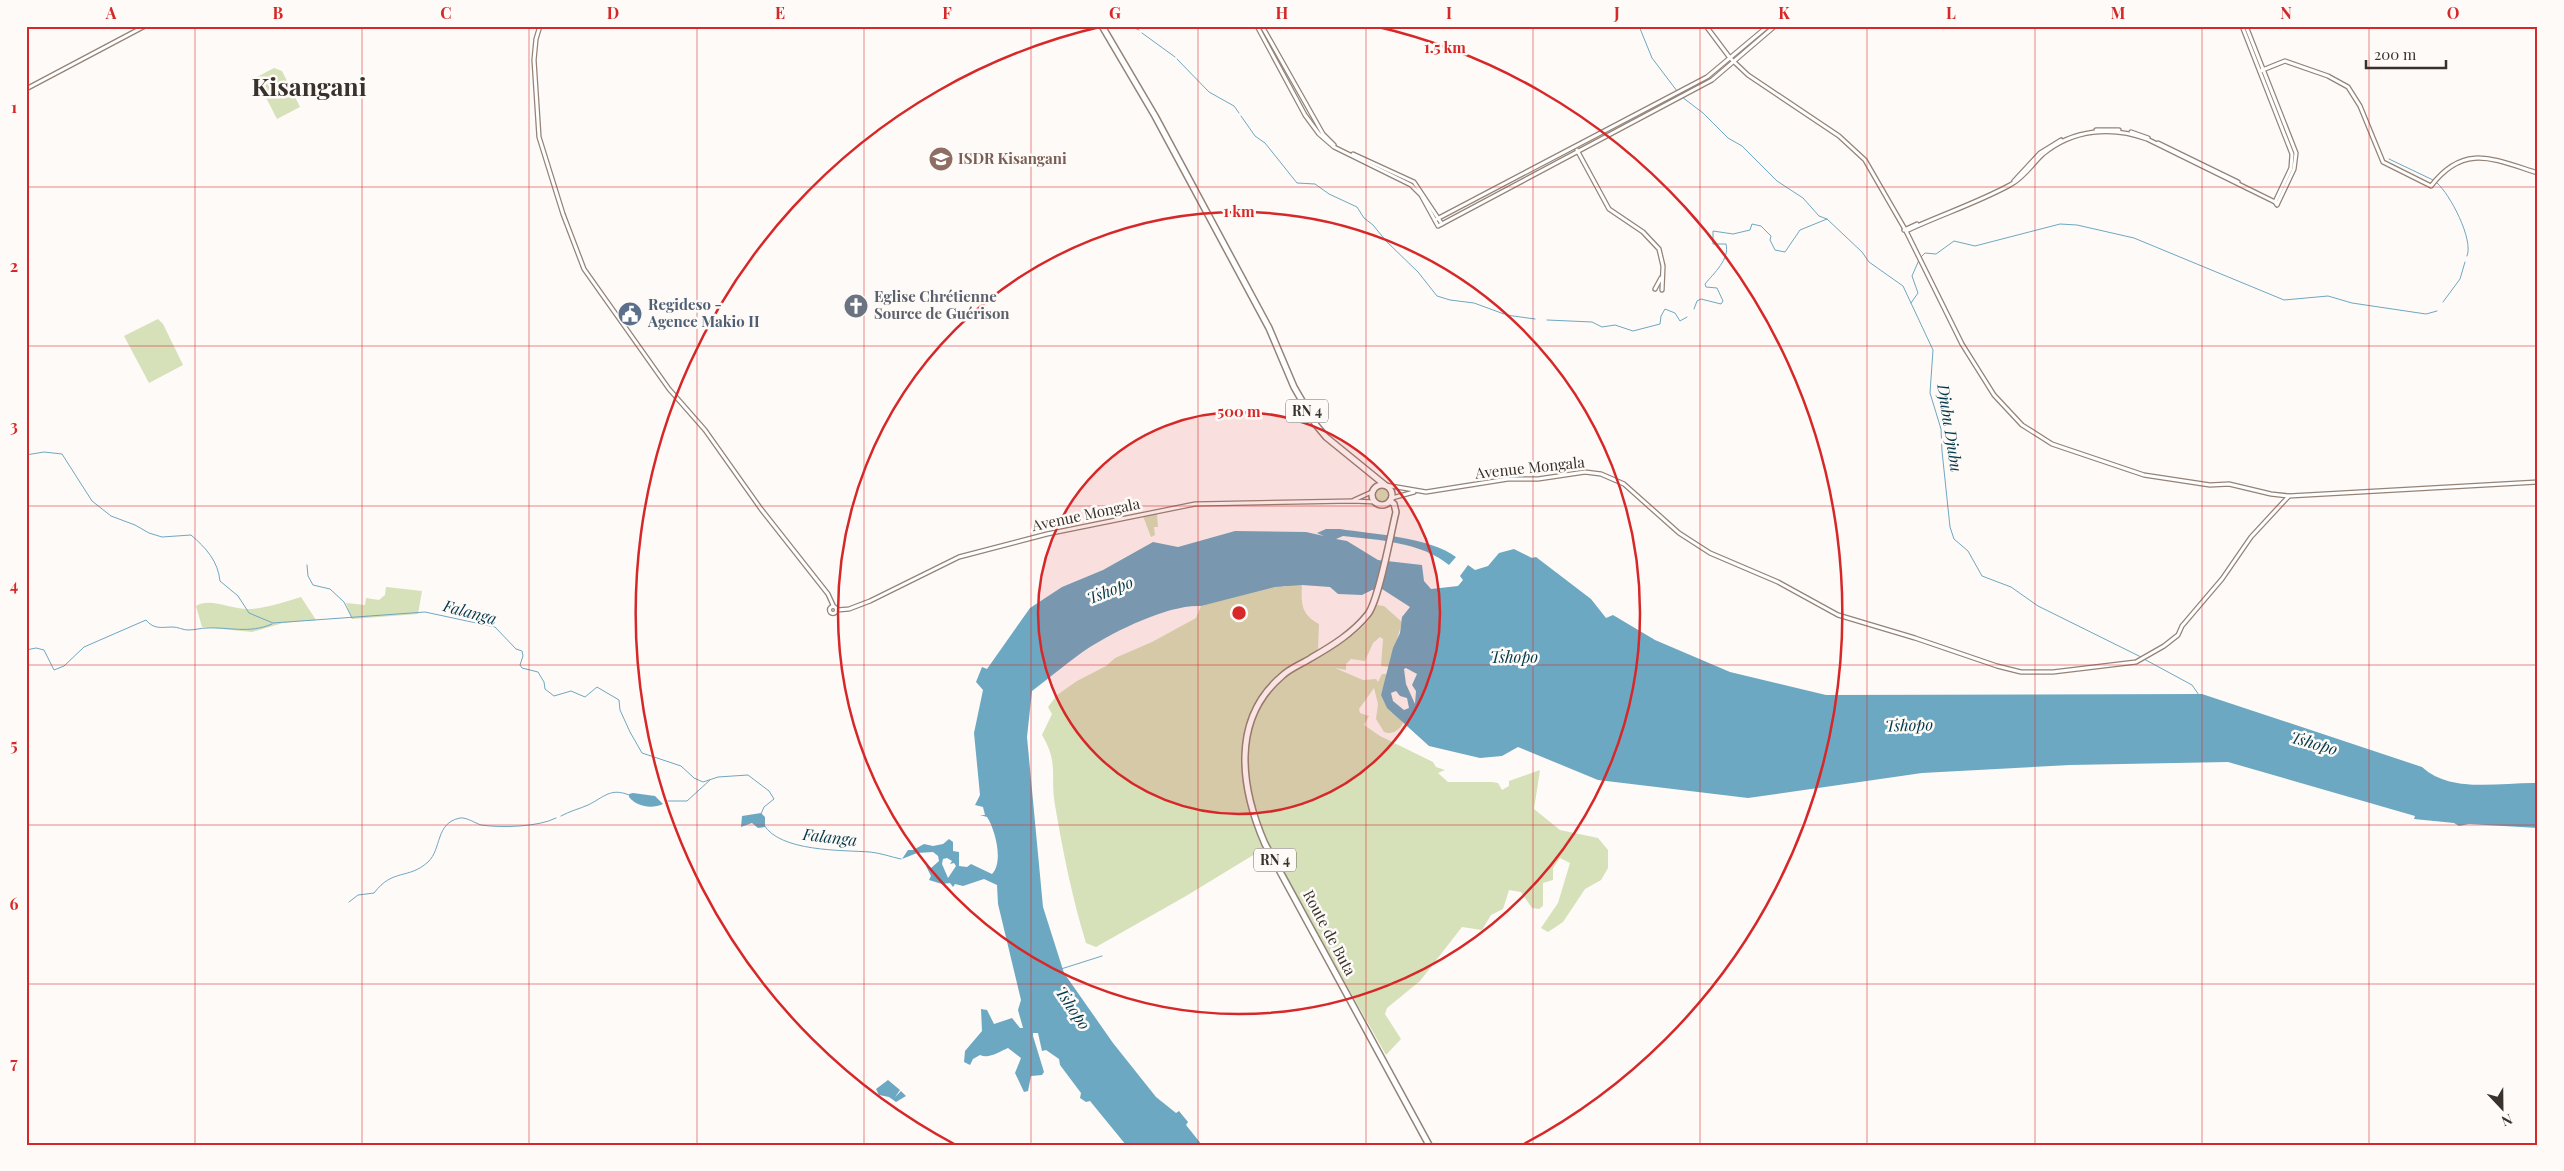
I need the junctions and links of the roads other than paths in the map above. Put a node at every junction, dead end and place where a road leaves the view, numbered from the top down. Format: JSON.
{"nodes":[{"id":1,"x":145,"y":26,"type":"edge"},
{"id":2,"x":540,"y":26,"type":"edge"},
{"id":3,"x":1102,"y":26,"type":"edge"},
{"id":4,"x":1257,"y":26,"type":"edge"},
{"id":5,"x":1262,"y":26,"type":"edge"},
{"id":6,"x":1706,"y":26,"type":"edge"},
{"id":7,"x":1768,"y":26,"type":"edge"},
{"id":8,"x":1776,"y":26,"type":"edge"},
{"id":9,"x":2242,"y":26,"type":"edge"},
{"id":10,"x":2246,"y":26,"type":"edge"},
{"id":11,"x":1730,"y":58,"type":"junction"},
{"id":12,"x":1734,"y":61,"type":"junction"},
{"id":13,"x":2262,"y":70,"type":"junction"},
{"id":14,"x":26,"y":89,"type":"edge"},
{"id":15,"x":1677,"y":93,"type":"junction"},
{"id":16,"x":1679,"y":97,"type":"junction"},
{"id":17,"x":1577,"y":149,"type":"junction"},
{"id":18,"x":2538,"y":173,"type":"edge"},
{"id":19,"x":1439,"y":217,"type":"junction"},
{"id":20,"x":1434,"y":220,"type":"junction"},
{"id":21,"x":1440,"y":225,"type":"junction"},
{"id":22,"x":1905,"y":231,"type":"junction"},
{"id":23,"x":1662,"y":276,"type":"junction"},
{"id":24,"x":1655,"y":289,"type":"dead end"},
{"id":25,"x":1662,"y":290,"type":"dead end"},
{"id":26,"x":1371,"y":475,"type":"junction"},
{"id":27,"x":2538,"y":482,"type":"edge"},
{"id":28,"x":1385,"y":485,"type":"junction"},
{"id":29,"x":1374,"y":490,"type":"junction"},
{"id":30,"x":1414,"y":492,"type":"junction"},
{"id":31,"x":2289,"y":496,"type":"junction"},
{"id":32,"x":1391,"y":500,"type":"junction"},
{"id":33,"x":1352,"y":501,"type":"junction"},
{"id":34,"x":1376,"y":502,"type":"junction"},
{"id":35,"x":1429,"y":1145,"type":"edge"}],
"edges":[{"from":1,"to":14,"type":"street"},
{"from":2,"to":33,"type":"street","name":"Avenue Mongala"},
{"from":3,"to":26,"type":"highway","number":"RN 4"},
{"from":4,"to":20,"type":"street"},
{"from":5,"to":19,"type":"street"},
{"from":6,"to":11,"type":"street"},
{"from":7,"to":11,"type":"street"},
{"from":8,"to":12,"type":"street"},
{"from":9,"to":13,"type":"street"},
{"from":10,"to":13,"type":"street"},
{"from":11,"to":12,"type":"street"},
{"from":11,"to":15,"type":"street"},
{"from":12,"to":16,"type":"street"},
{"from":12,"to":22,"type":"street"},
{"from":13,"to":18,"type":"street"},
{"from":13,"to":22,"type":"street"},
{"from":15,"to":16,"type":"street"},
{"from":15,"to":17,"type":"street"},
{"from":16,"to":17,"type":"street"},
{"from":17,"to":19,"type":"street"},
{"from":17,"to":21,"type":"street"},
{"from":17,"to":23,"type":"street"},
{"from":19,"to":20,"type":"street"},
{"from":19,"to":21,"type":"street"},
{"from":20,"to":21,"type":"street"},
{"from":22,"to":31,"type":"street"},
{"from":23,"to":24,"type":"street"},
{"from":23,"to":25,"type":"street"},
{"from":26,"to":28,"type":"highway","number":"RN 4"},
{"from":26,"to":29,"type":"highway"},
{"from":27,"to":31,"type":"street"},
{"from":28,"to":29,"type":"highway"},
{"from":28,"to":30,"type":"street"},
{"from":28,"to":32,"type":"highway","number":"RN 4"},
{"from":29,"to":33,"type":"street"},
{"from":29,"to":34,"type":"highway"},
{"from":30,"to":31,"type":"street","name":"Avenue Mongala"},
{"from":30,"to":32,"type":"street"},
{"from":32,"to":34,"type":"highway"},
{"from":32,"to":35,"type":"highway","name":"Route de Buta","number":"RN 4"},
{"from":33,"to":34,"type":"street","name":"Avenue Mongala"}]}
